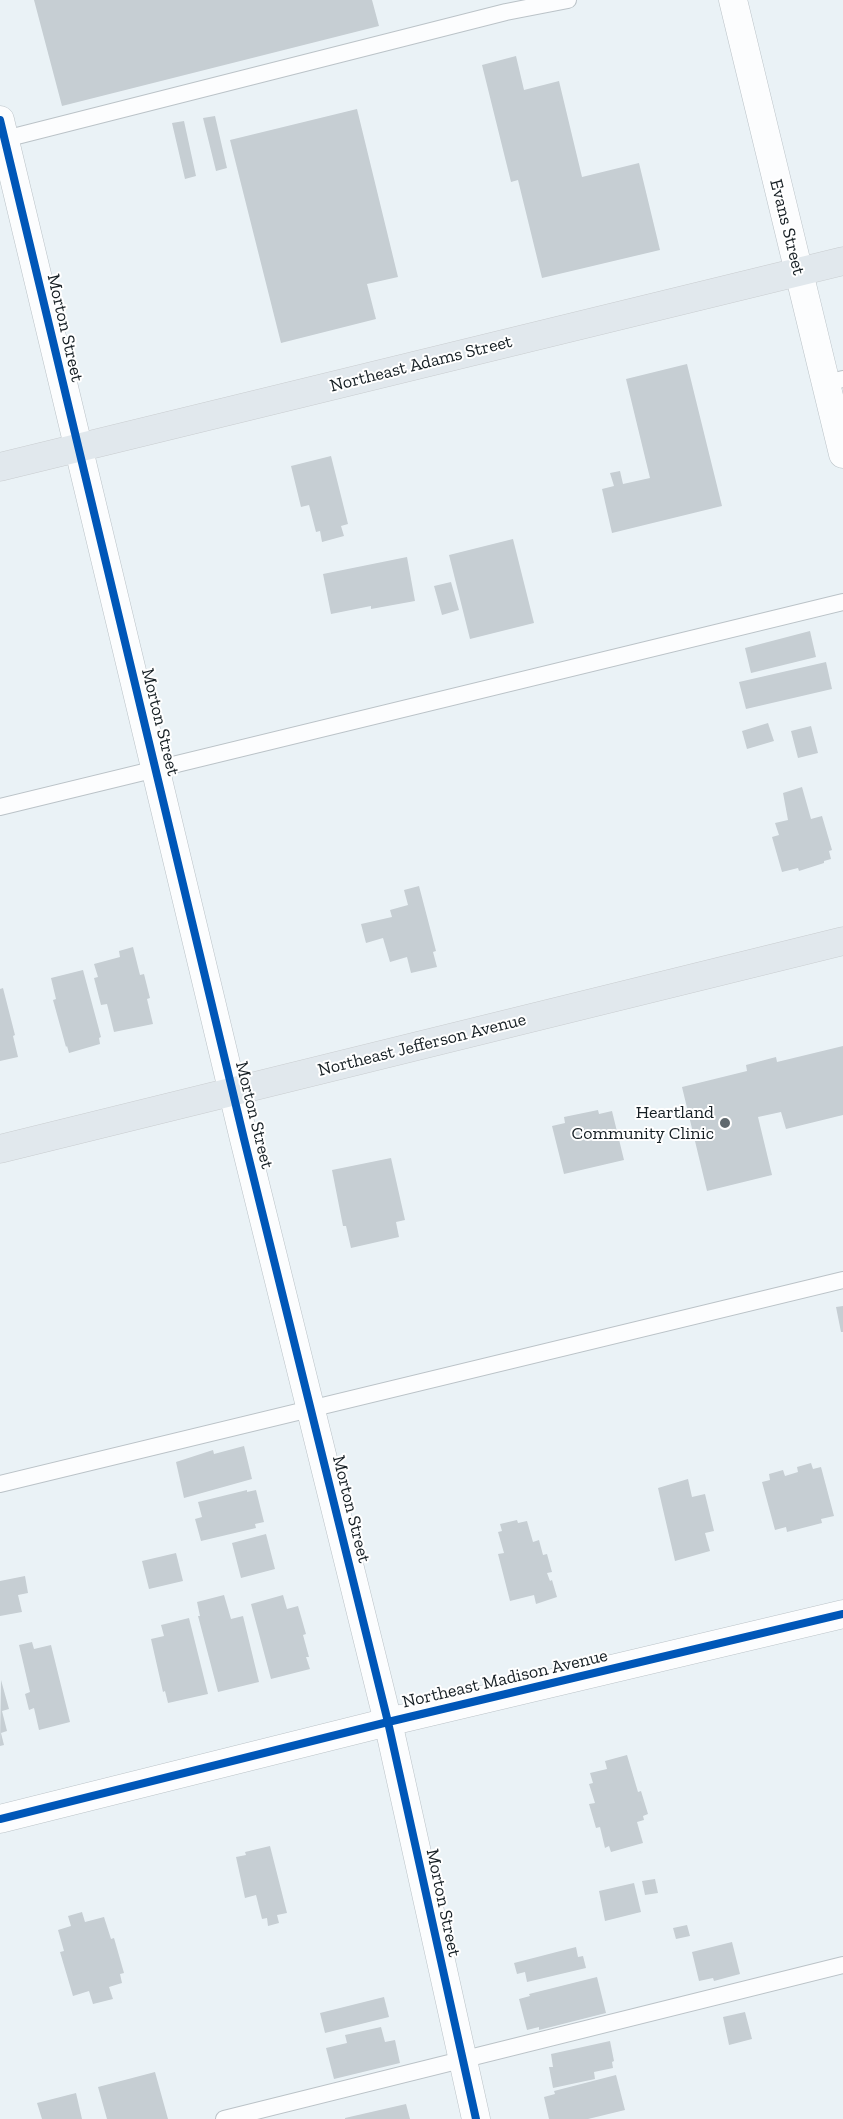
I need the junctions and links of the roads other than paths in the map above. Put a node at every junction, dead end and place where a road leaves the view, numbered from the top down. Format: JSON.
{"nodes":[{"id":1,"x":568,"y":0,"type":"edge"},
{"id":2,"x":733,"y":0,"type":"edge"},
{"id":3,"x":3,"y":137,"type":"edge"},
{"id":4,"x":843,"y":261,"type":"edge"},
{"id":5,"x":798,"y":272,"type":"junction"},
{"id":6,"x":834,"y":381,"type":"edge"},
{"id":7,"x":78,"y":448,"type":"junction"},
{"id":8,"x":843,"y":454,"type":"edge"},
{"id":9,"x":0,"y":467,"type":"edge"},
{"id":10,"x":843,"y":602,"type":"edge"},
{"id":11,"x":156,"y":770,"type":"junction"},
{"id":12,"x":0,"y":807,"type":"edge"},
{"id":13,"x":843,"y":941,"type":"edge"},
{"id":14,"x":233,"y":1092,"type":"junction"},
{"id":15,"x":0,"y":1149,"type":"edge"},
{"id":16,"x":843,"y":1280,"type":"edge"},
{"id":17,"x":312,"y":1410,"type":"junction"},
{"id":18,"x":0,"y":1484,"type":"edge"},
{"id":19,"x":843,"y":1614,"type":"edge"},
{"id":20,"x":388,"y":1722,"type":"junction"},
{"id":21,"x":0,"y":1819,"type":"edge"},
{"id":22,"x":843,"y":1965,"type":"edge"},
{"id":23,"x":462,"y":2060,"type":"junction"},
{"id":24,"x":224,"y":2119,"type":"edge"},
{"id":25,"x":476,"y":2119,"type":"edge"}],
"edges":[{"from":1,"to":3,"type":"lane"},
{"from":2,"to":5,"type":"street","name":"Evans Street"},
{"from":3,"to":7,"type":"street","name":"Morton Street"},
{"from":4,"to":5,"type":"main road","name":"Northeast Adams Street"},
{"from":5,"to":6,"type":"street","name":"Evans Street"},
{"from":5,"to":7,"type":"main road","name":"Northeast Adams Street"},
{"from":6,"to":8,"type":"street","name":"Evans Street"},
{"from":7,"to":9,"type":"main road","name":"Northeast Adams Street"},
{"from":7,"to":11,"type":"street","name":"Morton Street"},
{"from":10,"to":11,"type":"lane"},
{"from":11,"to":12,"type":"lane"},
{"from":11,"to":14,"type":"street","name":"Morton Street"},
{"from":13,"to":14,"type":"main road","name":"Northeast Jefferson Avenue"},
{"from":14,"to":15,"type":"main road","name":"Northeast Jefferson Avenue"},
{"from":14,"to":17,"type":"street","name":"Morton Street"},
{"from":16,"to":17,"type":"lane"},
{"from":17,"to":18,"type":"lane"},
{"from":17,"to":20,"type":"street","name":"Morton Street"},
{"from":19,"to":20,"type":"street","name":"Northeast Madison Avenue"},
{"from":20,"to":21,"type":"street","name":"Northeast Madison Avenue"},
{"from":20,"to":23,"type":"street","name":"Morton Street"},
{"from":22,"to":23,"type":"lane"},
{"from":23,"to":24,"type":"lane"},
{"from":23,"to":25,"type":"street","name":"Morton Street"}]}
